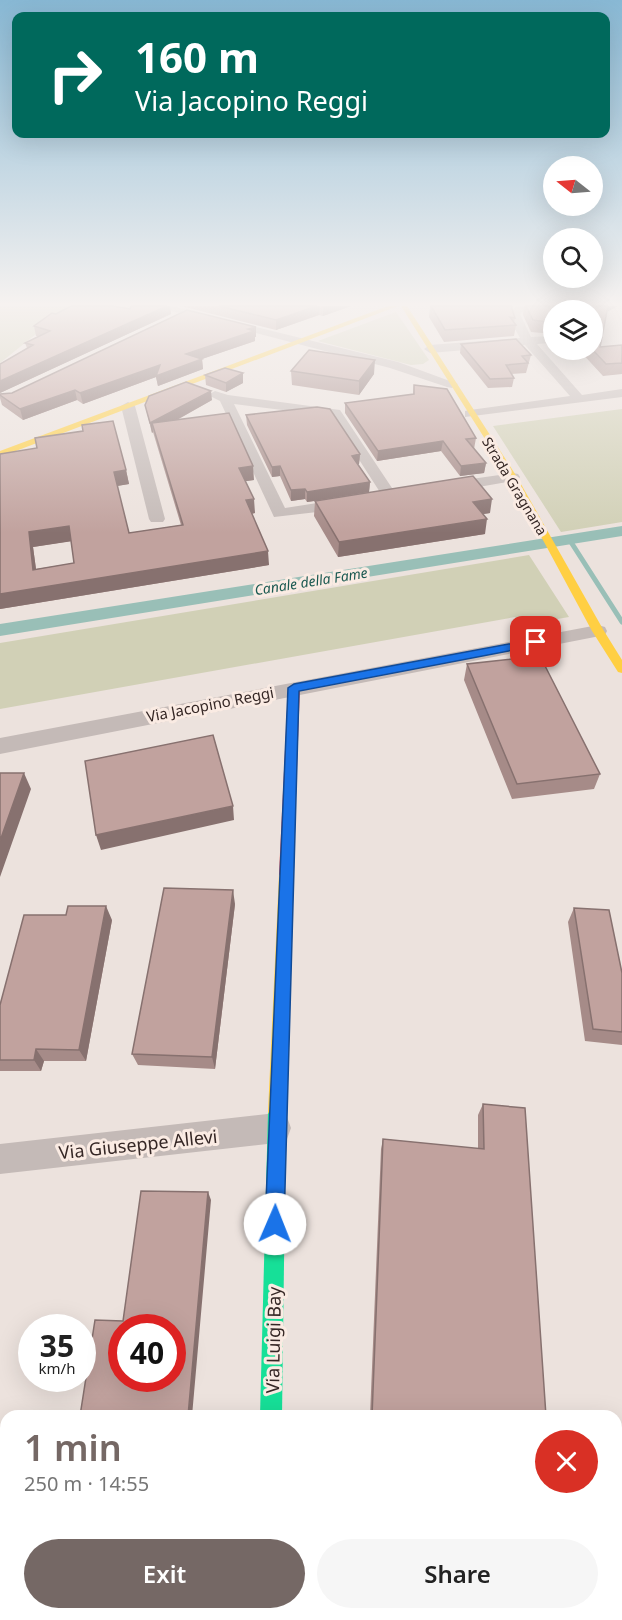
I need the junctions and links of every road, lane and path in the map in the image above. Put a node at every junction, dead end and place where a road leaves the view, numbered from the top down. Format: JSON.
{"nodes":[{"id":1,"x":177,"y":382,"type":"edge"},
{"id":2,"x":191,"y":382,"type":"edge"},
{"id":3,"x":445,"y":382,"type":"edge"},
{"id":4,"x":564,"y":382,"type":"edge"},
{"id":5,"x":185,"y":384,"type":"junction"},
{"id":6,"x":452,"y":384,"type":"joint"},
{"id":7,"x":622,"y":393,"type":"edge"},
{"id":8,"x":225,"y":399,"type":"junction"},
{"id":9,"x":580,"y":400,"type":"junction"},
{"id":10,"x":128,"y":406,"type":"junction"},
{"id":11,"x":470,"y":414,"type":"junction"},
{"id":12,"x":0,"y":445,"type":"edge"},
{"id":13,"x":0,"y":454,"type":"edge"},
{"id":14,"x":513,"y":477,"type":"junction"},
{"id":15,"x":434,"y":490,"type":"edge"},
{"id":16,"x":157,"y":519,"type":"dead end"},
{"id":17,"x":598,"y":631,"type":"junction"},
{"id":18,"x":622,"y":669,"type":"edge"},
{"id":19,"x":294,"y":688,"type":"junction"},
{"id":20,"x":0,"y":746,"type":"edge"},
{"id":21,"x":276,"y":1128,"type":"junction"},
{"id":22,"x":0,"y":1159,"type":"edge"},
{"id":23,"x":271,"y":1410,"type":"edge"}],
"edges":[{"from":1,"to":12,"type":"street"},
{"from":2,"to":5,"type":"street"},
{"from":3,"to":6,"type":"street"},
{"from":4,"to":9,"type":"street"},
{"from":5,"to":8,"type":"street"},
{"from":5,"to":10,"type":"street"},
{"from":6,"to":11,"type":"street","name":"Strada Gragnana"},
{"from":7,"to":9,"type":"street"},
{"from":8,"to":8,"type":"street"},
{"from":9,"to":11,"type":"street"},
{"from":10,"to":13,"type":"street"},
{"from":10,"to":16,"type":"street"},
{"from":11,"to":14,"type":"street","name":"Strada Gragnana"},
{"from":14,"to":15,"type":"street"},
{"from":14,"to":17,"type":"street","name":"Strada Gragnana"},
{"from":17,"to":18,"type":"street","name":"Strada Gragnana"},
{"from":17,"to":19,"type":"street","name":"Via Jacopino Reggi"},
{"from":19,"to":20,"type":"street","name":"Via Jacopino Reggi"},
{"from":19,"to":21,"type":"street","name":"Via Luigi Bay"},
{"from":21,"to":22,"type":"street","name":"Via Giuseppe Allevi"},
{"from":21,"to":23,"type":"street","name":"Via Luigi Bay"}]}
